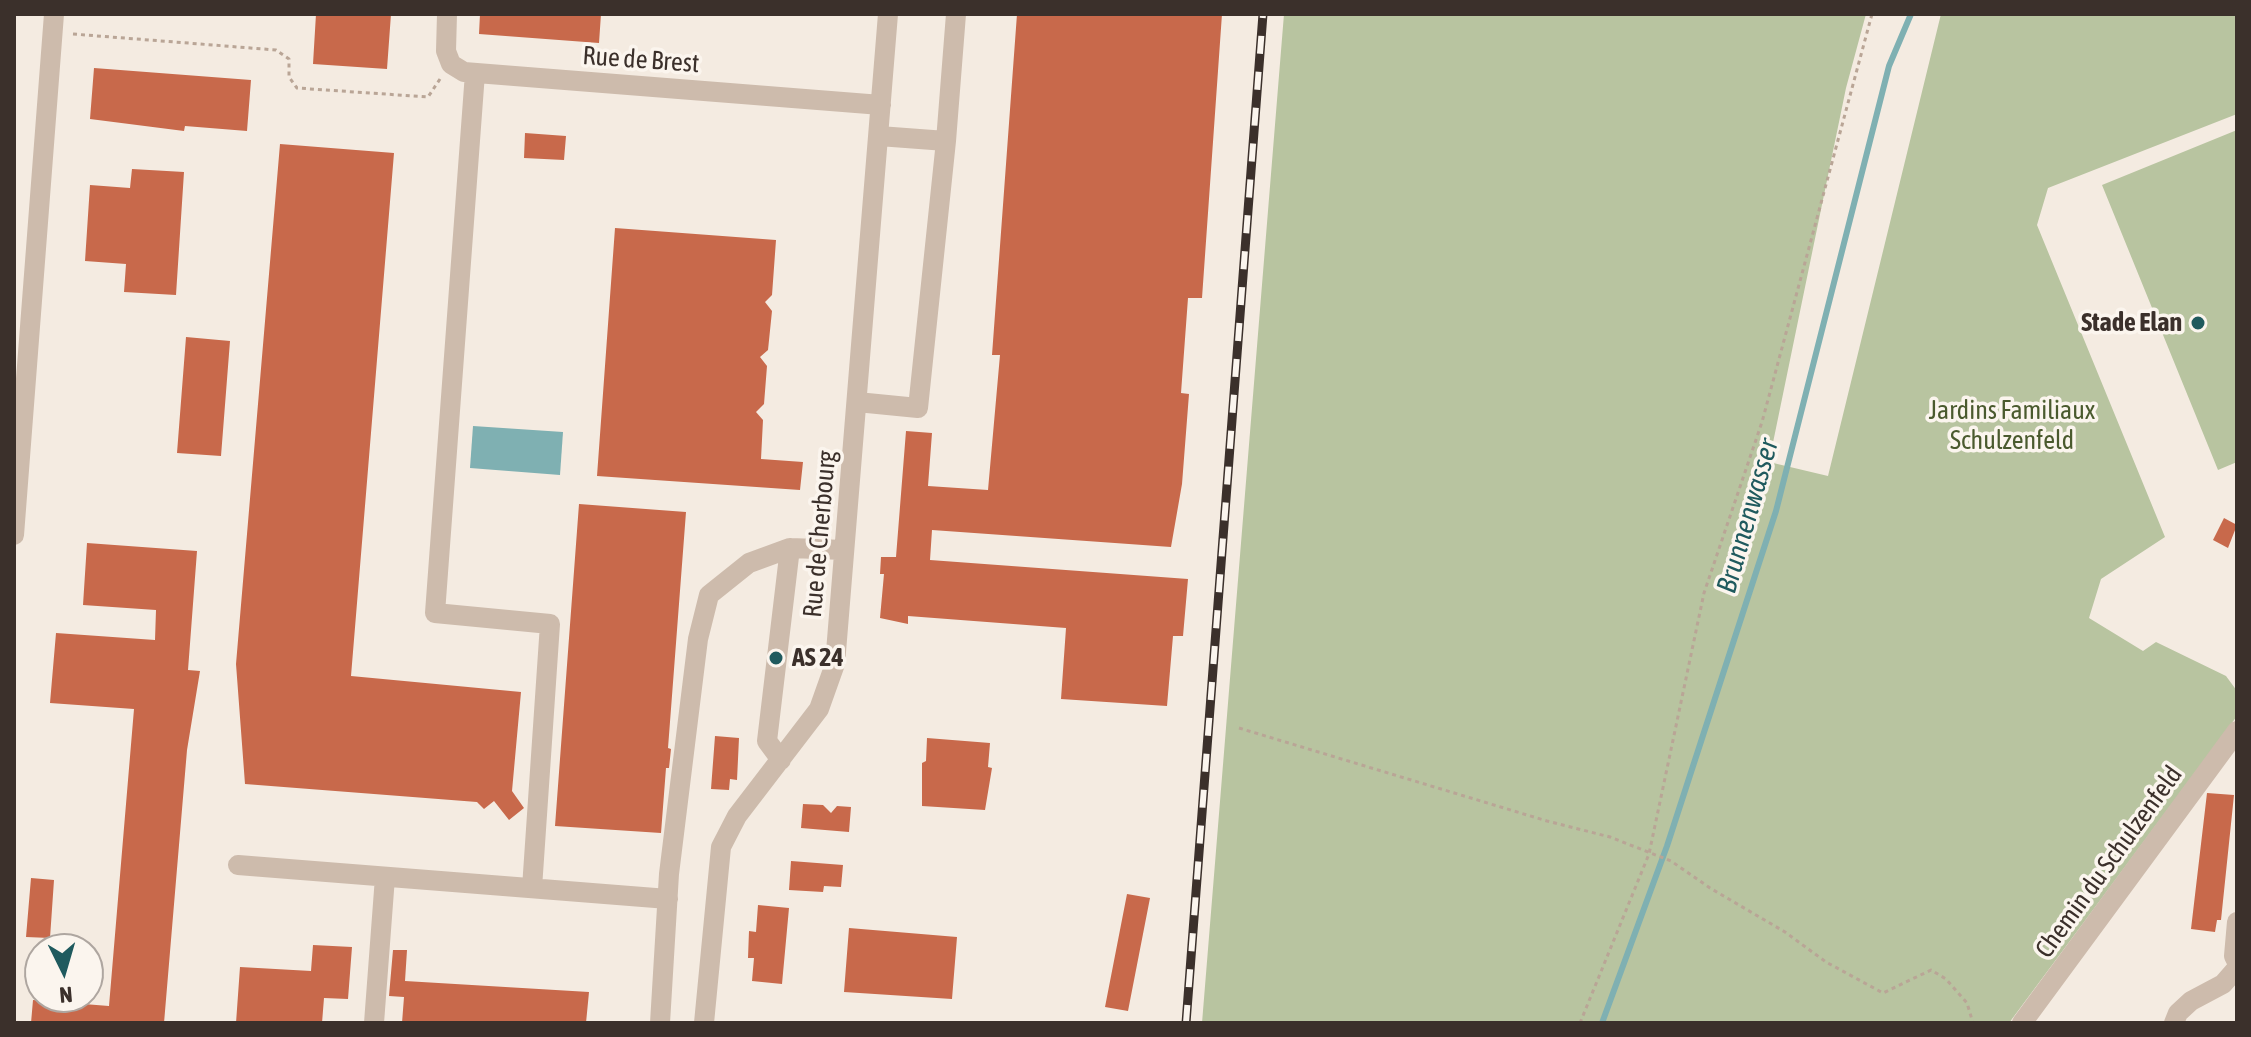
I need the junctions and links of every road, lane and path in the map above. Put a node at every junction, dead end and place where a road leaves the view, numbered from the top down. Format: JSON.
{"nodes":[{"id":1,"x":447,"y":14,"type":"edge"},
{"id":2,"x":888,"y":14,"type":"edge"},
{"id":3,"x":956,"y":14,"type":"edge"},
{"id":4,"x":1872,"y":14,"type":"edge"},
{"id":5,"x":54,"y":23,"type":"edge"},
{"id":6,"x":451,"y":64,"type":"junction"},
{"id":7,"x":475,"y":73,"type":"junction"},
{"id":8,"x":881,"y":105,"type":"junction"},
{"id":9,"x":879,"y":136,"type":"junction"},
{"id":10,"x":946,"y":141,"type":"junction"},
{"id":11,"x":857,"y":402,"type":"junction"},
{"id":12,"x":14,"y":535,"type":"edge"},
{"id":13,"x":790,"y":548,"type":"junction"},
{"id":14,"x":844,"y":550,"type":"junction"},
{"id":15,"x":1239,"y":728,"type":"dead end"},
{"id":16,"x":2237,"y":731,"type":"edge"},
{"id":17,"x":781,"y":760,"type":"junction"},
{"id":18,"x":1649,"y":854,"type":"junction"},
{"id":19,"x":238,"y":865,"type":"dead end"},
{"id":20,"x":385,"y":877,"type":"junction"},
{"id":21,"x":532,"y":888,"type":"junction"},
{"id":22,"x":668,"y":899,"type":"junction"},
{"id":23,"x":2237,"y":922,"type":"edge"},
{"id":24,"x":2237,"y":962,"type":"edge"},
{"id":25,"x":2237,"y":968,"type":"edge"},
{"id":26,"x":374,"y":1023,"type":"edge"},
{"id":27,"x":660,"y":1023,"type":"edge"},
{"id":28,"x":704,"y":1023,"type":"edge"},
{"id":29,"x":1580,"y":1023,"type":"edge"},
{"id":30,"x":1973,"y":1023,"type":"edge"},
{"id":31,"x":2022,"y":1023,"type":"edge"},
{"id":32,"x":2174,"y":1023,"type":"edge"}],
"edges":[{"from":1,"to":6,"type":"street"},
{"from":2,"to":8,"type":"street","name":"Rue de Cherbourg"},
{"from":3,"to":10,"type":"street"},
{"from":4,"to":18,"type":"path"},
{"from":5,"to":6,"type":"path"},
{"from":5,"to":12,"type":"street"},
{"from":6,"to":7,"type":"street","name":"Rue de Brest"},
{"from":7,"to":8,"type":"street","name":"Rue de Brest"},
{"from":7,"to":21,"type":"street"},
{"from":8,"to":9,"type":"street","name":"Rue de Cherbourg"},
{"from":9,"to":10,"type":"street"},
{"from":9,"to":11,"type":"street","name":"Rue de Cherbourg"},
{"from":10,"to":11,"type":"street"},
{"from":11,"to":14,"type":"street","name":"Rue de Cherbourg"},
{"from":13,"to":14,"type":"street"},
{"from":13,"to":17,"type":"street"},
{"from":13,"to":22,"type":"street"},
{"from":14,"to":17,"type":"street","name":"Rue de Cherbourg"},
{"from":15,"to":18,"type":"path"},
{"from":16,"to":31,"type":"street","name":"Chemin du Schulzenfeld"},
{"from":17,"to":28,"type":"street","name":"Rue de Cherbourg"},
{"from":18,"to":29,"type":"path"},
{"from":18,"to":30,"type":"path"},
{"from":19,"to":20,"type":"street"},
{"from":20,"to":21,"type":"street"},
{"from":20,"to":26,"type":"street"},
{"from":21,"to":22,"type":"street"},
{"from":22,"to":27,"type":"street"},
{"from":23,"to":24,"type":"street"},
{"from":25,"to":32,"type":"street"}]}
